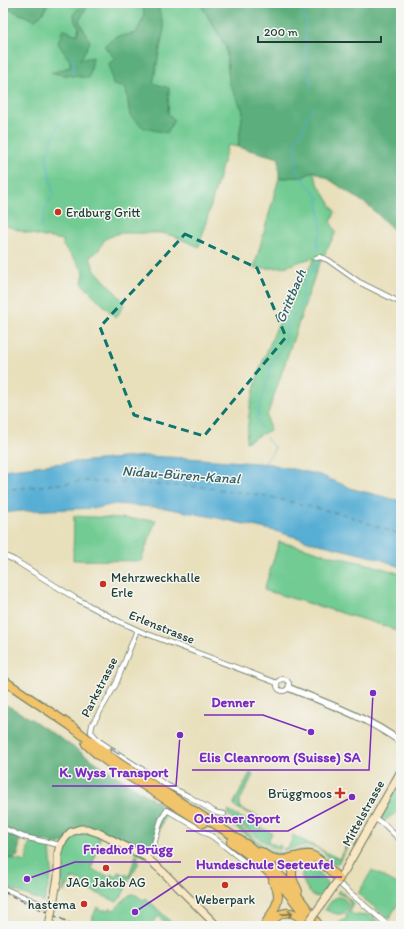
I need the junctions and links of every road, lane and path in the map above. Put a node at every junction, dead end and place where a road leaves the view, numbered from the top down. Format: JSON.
{"nodes":[{"id":1,"x":320,"y":258,"type":"dead end"},
{"id":2,"x":401,"y":303,"type":"edge"},
{"id":3,"x":3,"y":555,"type":"edge"},
{"id":4,"x":137,"y":630,"type":"junction"},
{"id":5,"x":3,"y":680,"type":"edge"},
{"id":6,"x":277,"y":683,"type":"junction"},
{"id":7,"x":3,"y":684,"type":"edge"},
{"id":8,"x":289,"y":688,"type":"junction"},
{"id":9,"x":401,"y":742,"type":"edge"},
{"id":10,"x":114,"y":763,"type":"junction"},
{"id":11,"x":401,"y":771,"type":"edge"},
{"id":12,"x":175,"y":799,"type":"junction"},
{"id":13,"x":224,"y":814,"type":"dead end"},
{"id":14,"x":374,"y":818,"type":"junction"},
{"id":15,"x":3,"y":828,"type":"edge"},
{"id":16,"x":401,"y":841,"type":"edge"},
{"id":17,"x":60,"y":845,"type":"junction"},
{"id":18,"x":146,"y":857,"type":"junction"},
{"id":19,"x":262,"y":866,"type":"junction"},
{"id":20,"x":323,"y":867,"type":"junction"},
{"id":21,"x":252,"y":868,"type":"dead end"},
{"id":22,"x":339,"y":883,"type":"junction"},
{"id":23,"x":3,"y":888,"type":"edge"},
{"id":24,"x":53,"y":907,"type":"junction"},
{"id":25,"x":309,"y":911,"type":"junction"},
{"id":26,"x":49,"y":926,"type":"edge"},
{"id":27,"x":217,"y":926,"type":"edge"},
{"id":28,"x":264,"y":926,"type":"edge"},
{"id":29,"x":269,"y":926,"type":"edge"},
{"id":30,"x":306,"y":926,"type":"edge"},
{"id":31,"x":312,"y":926,"type":"edge"},
{"id":32,"x":319,"y":926,"type":"edge"},
{"id":33,"x":389,"y":926,"type":"edge"}],
"edges":[{"from":1,"to":2,"type":"street"},
{"from":3,"to":4,"type":"street","name":"Erlenstrasse"},
{"from":4,"to":6,"type":"street","name":"Erlenstrasse"},
{"from":13,"to":4,"type":"street","name":"Parkstrasse","one_way":true},
{"from":5,"to":10,"type":"highway"},
{"from":6,"to":8,"type":"street"},
{"from":6,"to":8,"type":"street"},
{"from":7,"to":10,"type":"highway"},
{"from":8,"to":9,"type":"street"},
{"from":10,"to":12,"type":"highway"},
{"from":10,"to":19,"type":"highway"},
{"from":11,"to":14,"type":"main road","name":"Mittelstrasse"},
{"from":12,"to":20,"type":"highway"},
{"from":12,"to":25,"type":"highway"},
{"from":14,"to":16,"type":"street","name":"Mittelstrasse"},
{"from":14,"to":22,"type":"main road","name":"Mittelstrasse"},
{"from":15,"to":17,"type":"street"},
{"from":17,"to":18,"type":"main road"},
{"from":17,"to":24,"type":"main road"},
{"from":18,"to":21,"type":"street"},
{"from":18,"to":27,"type":"main road"},
{"from":19,"to":28,"type":"highway"},
{"from":19,"to":31,"type":"highway"},
{"from":20,"to":22,"type":"highway"},
{"from":20,"to":25,"type":"highway"},
{"from":22,"to":30,"type":"main road","name":"Mittelstrasse","bridge":true},
{"from":22,"to":33,"type":"street"},
{"from":23,"to":24,"type":"street"},
{"from":24,"to":26,"type":"main road","bridge":true},
{"from":25,"to":32,"type":"highway"},
{"from":29,"to":30,"type":"highway","one_way":true}]}
